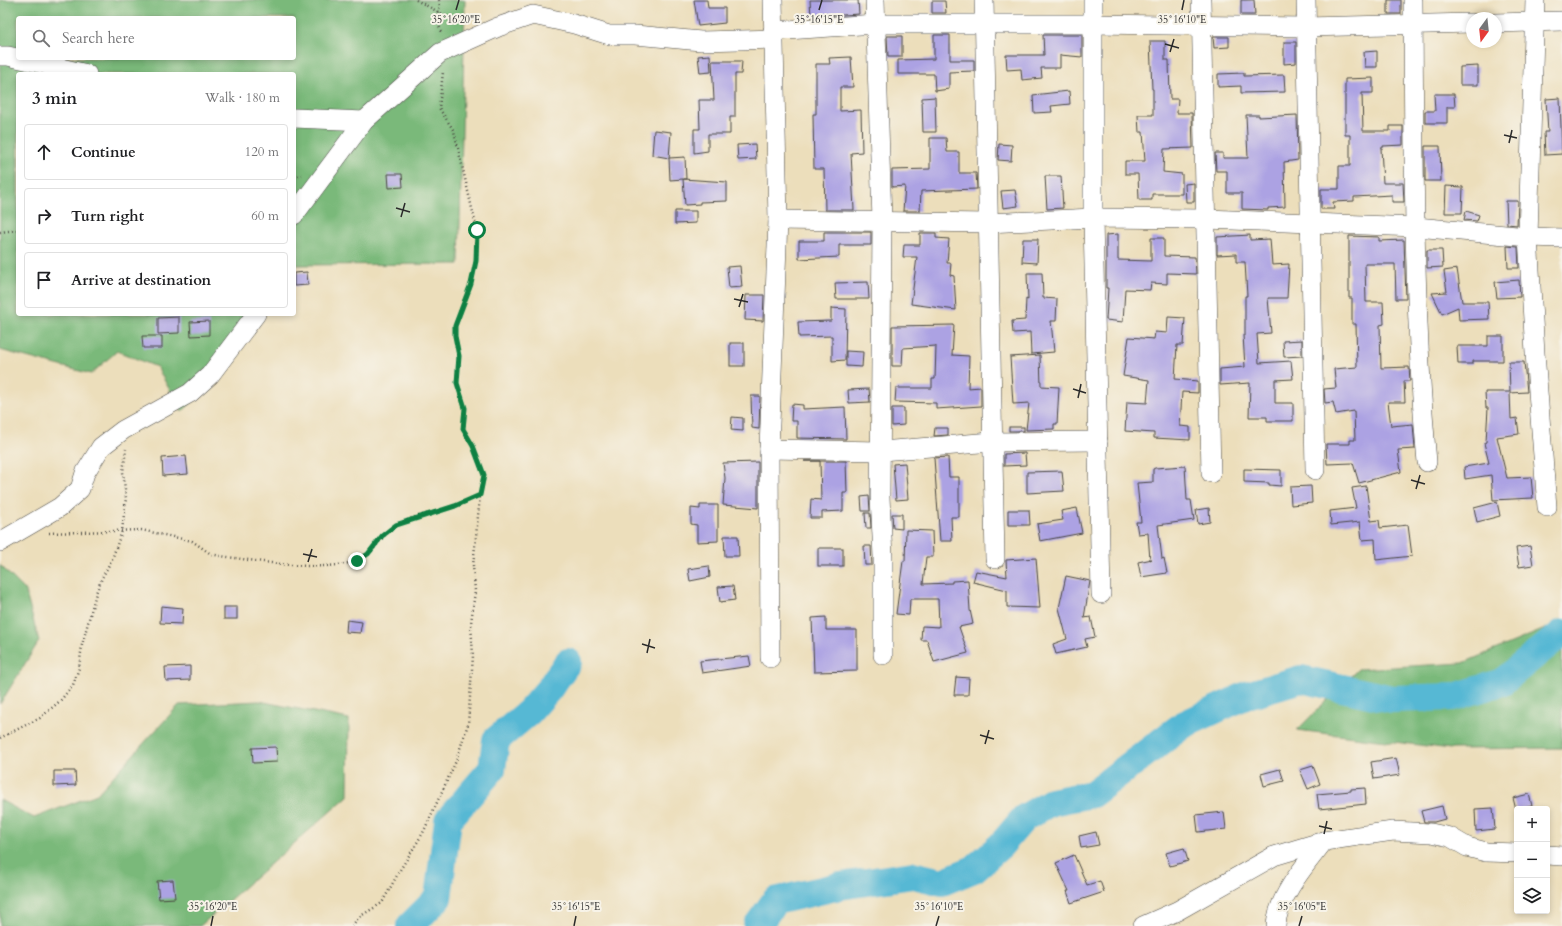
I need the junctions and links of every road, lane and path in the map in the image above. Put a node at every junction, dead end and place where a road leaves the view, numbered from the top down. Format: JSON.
{"nodes":[{"id":1,"x":416,"y":0,"type":"edge"},
{"id":2,"x":440,"y":0,"type":"edge"},
{"id":3,"x":773,"y":0,"type":"edge"},
{"id":4,"x":875,"y":0,"type":"edge"},
{"id":5,"x":984,"y":0,"type":"edge"},
{"id":6,"x":1093,"y":0,"type":"edge"},
{"id":7,"x":1201,"y":0,"type":"edge"},
{"id":8,"x":1306,"y":0,"type":"edge"},
{"id":9,"x":1413,"y":0,"type":"edge"},
{"id":10,"x":1535,"y":0,"type":"edge"},
{"id":11,"x":437,"y":13,"type":"junction"},
{"id":12,"x":1534,"y":22,"type":"junction"},
{"id":13,"x":1562,"y":22,"type":"edge"},
{"id":14,"x":1466,"y":23,"type":"edge"},
{"id":15,"x":1502,"y":23,"type":"edge"},
{"id":16,"x":467,"y":24,"type":"dead end"},
{"id":17,"x":875,"y":24,"type":"junction"},
{"id":18,"x":984,"y":24,"type":"junction"},
{"id":19,"x":1093,"y":24,"type":"junction"},
{"id":20,"x":1413,"y":25,"type":"junction"},
{"id":21,"x":1201,"y":26,"type":"junction"},
{"id":22,"x":1306,"y":27,"type":"junction"},
{"id":23,"x":773,"y":35,"type":"junction"},
{"id":24,"x":440,"y":53,"type":"junction"},
{"id":25,"x":0,"y":56,"type":"edge"},
{"id":26,"x":16,"y":58,"type":"edge"},
{"id":27,"x":26,"y":60,"type":"edge"},
{"id":28,"x":78,"y":72,"type":"edge"},
{"id":29,"x":296,"y":118,"type":"edge"},
{"id":30,"x":364,"y":121,"type":"junction"},
{"id":31,"x":296,"y":212,"type":"edge"},
{"id":32,"x":1093,"y":218,"type":"junction"},
{"id":33,"x":1206,"y":219,"type":"junction"},
{"id":34,"x":778,"y":220,"type":"junction"},
{"id":35,"x":882,"y":221,"type":"junction"},
{"id":36,"x":988,"y":223,"type":"junction"},
{"id":37,"x":1309,"y":224,"type":"junction"},
{"id":38,"x":1416,"y":227,"type":"junction"},
{"id":39,"x":16,"y":230,"type":"edge"},
{"id":40,"x":0,"y":232,"type":"edge"},
{"id":41,"x":1528,"y":237,"type":"junction"},
{"id":42,"x":1562,"y":238,"type":"edge"},
{"id":43,"x":254,"y":316,"type":"edge"},
{"id":44,"x":1098,"y":441,"type":"junction"},
{"id":45,"x":992,"y":442,"type":"junction"},
{"id":46,"x":129,"y":443,"type":"dead end"},
{"id":47,"x":769,"y":449,"type":"junction"},
{"id":48,"x":881,"y":451,"type":"junction"},
{"id":49,"x":1427,"y":462,"type":"dead end"},
{"id":50,"x":1315,"y":470,"type":"dead end"},
{"id":51,"x":1211,"y":473,"type":"dead end"},
{"id":52,"x":480,"y":495,"type":"junction"},
{"id":53,"x":1547,"y":507,"type":"dead end"},
{"id":54,"x":122,"y":531,"type":"junction"},
{"id":55,"x":47,"y":533,"type":"dead end"},
{"id":56,"x":0,"y":542,"type":"edge"},
{"id":57,"x":995,"y":559,"type":"dead end"},
{"id":58,"x":1101,"y":594,"type":"dead end"},
{"id":59,"x":883,"y":655,"type":"dead end"},
{"id":60,"x":770,"y":658,"type":"dead end"},
{"id":61,"x":0,"y":738,"type":"edge"},
{"id":62,"x":1324,"y":841,"type":"junction"},
{"id":63,"x":1514,"y":853,"type":"edge"},
{"id":64,"x":1550,"y":855,"type":"edge"},
{"id":65,"x":1562,"y":856,"type":"edge"},
{"id":66,"x":352,"y":926,"type":"edge"},
{"id":67,"x":1143,"y":926,"type":"edge"},
{"id":68,"x":1276,"y":926,"type":"edge"}],
"edges":[{"from":1,"to":11,"type":"path"},
{"from":2,"to":11,"type":"path"},
{"from":3,"to":23,"type":"street"},
{"from":4,"to":17,"type":"street"},
{"from":5,"to":18,"type":"street"},
{"from":6,"to":19,"type":"street"},
{"from":7,"to":21,"type":"street"},
{"from":8,"to":22,"type":"street"},
{"from":9,"to":20,"type":"street"},
{"from":10,"to":12,"type":"street"},
{"from":11,"to":16,"type":"path"},
{"from":11,"to":24,"type":"path"},
{"from":12,"to":13,"type":"street"},
{"from":12,"to":15,"type":"street"},
{"from":12,"to":41,"type":"street"},
{"from":14,"to":20,"type":"street"},
{"from":17,"to":18,"type":"street"},
{"from":17,"to":23,"type":"street"},
{"from":17,"to":35,"type":"street"},
{"from":18,"to":19,"type":"street"},
{"from":18,"to":36,"type":"street"},
{"from":19,"to":21,"type":"street"},
{"from":19,"to":32,"type":"street"},
{"from":20,"to":22,"type":"street"},
{"from":20,"to":38,"type":"street"},
{"from":21,"to":22,"type":"street"},
{"from":21,"to":33,"type":"street"},
{"from":22,"to":37,"type":"street"},
{"from":23,"to":24,"type":"street"},
{"from":23,"to":34,"type":"street"},
{"from":24,"to":30,"type":"street"},
{"from":24,"to":52,"type":"path"},
{"from":25,"to":26,"type":"street"},
{"from":27,"to":28,"type":"street"},
{"from":29,"to":30,"type":"street"},
{"from":30,"to":31,"type":"street"},
{"from":32,"to":33,"type":"street"},
{"from":32,"to":36,"type":"street"},
{"from":32,"to":44,"type":"street"},
{"from":33,"to":37,"type":"street"},
{"from":33,"to":51,"type":"street"},
{"from":34,"to":35,"type":"street"},
{"from":34,"to":47,"type":"street"},
{"from":35,"to":36,"type":"street"},
{"from":35,"to":48,"type":"street"},
{"from":36,"to":45,"type":"street"},
{"from":37,"to":38,"type":"street"},
{"from":37,"to":50,"type":"street"},
{"from":38,"to":41,"type":"street"},
{"from":38,"to":49,"type":"street"},
{"from":39,"to":40,"type":"path"},
{"from":41,"to":42,"type":"street"},
{"from":41,"to":53,"type":"street"},
{"from":43,"to":56,"type":"street"},
{"from":44,"to":45,"type":"street"},
{"from":44,"to":58,"type":"street"},
{"from":45,"to":48,"type":"street"},
{"from":45,"to":57,"type":"street"},
{"from":46,"to":54,"type":"path"},
{"from":47,"to":48,"type":"street"},
{"from":47,"to":60,"type":"street"},
{"from":48,"to":59,"type":"street"},
{"from":52,"to":54,"type":"path"},
{"from":52,"to":66,"type":"path"},
{"from":54,"to":55,"type":"path"},
{"from":54,"to":61,"type":"path"},
{"from":62,"to":63,"type":"street"},
{"from":62,"to":67,"type":"street"},
{"from":62,"to":68,"type":"street"},
{"from":64,"to":65,"type":"street"}]}
